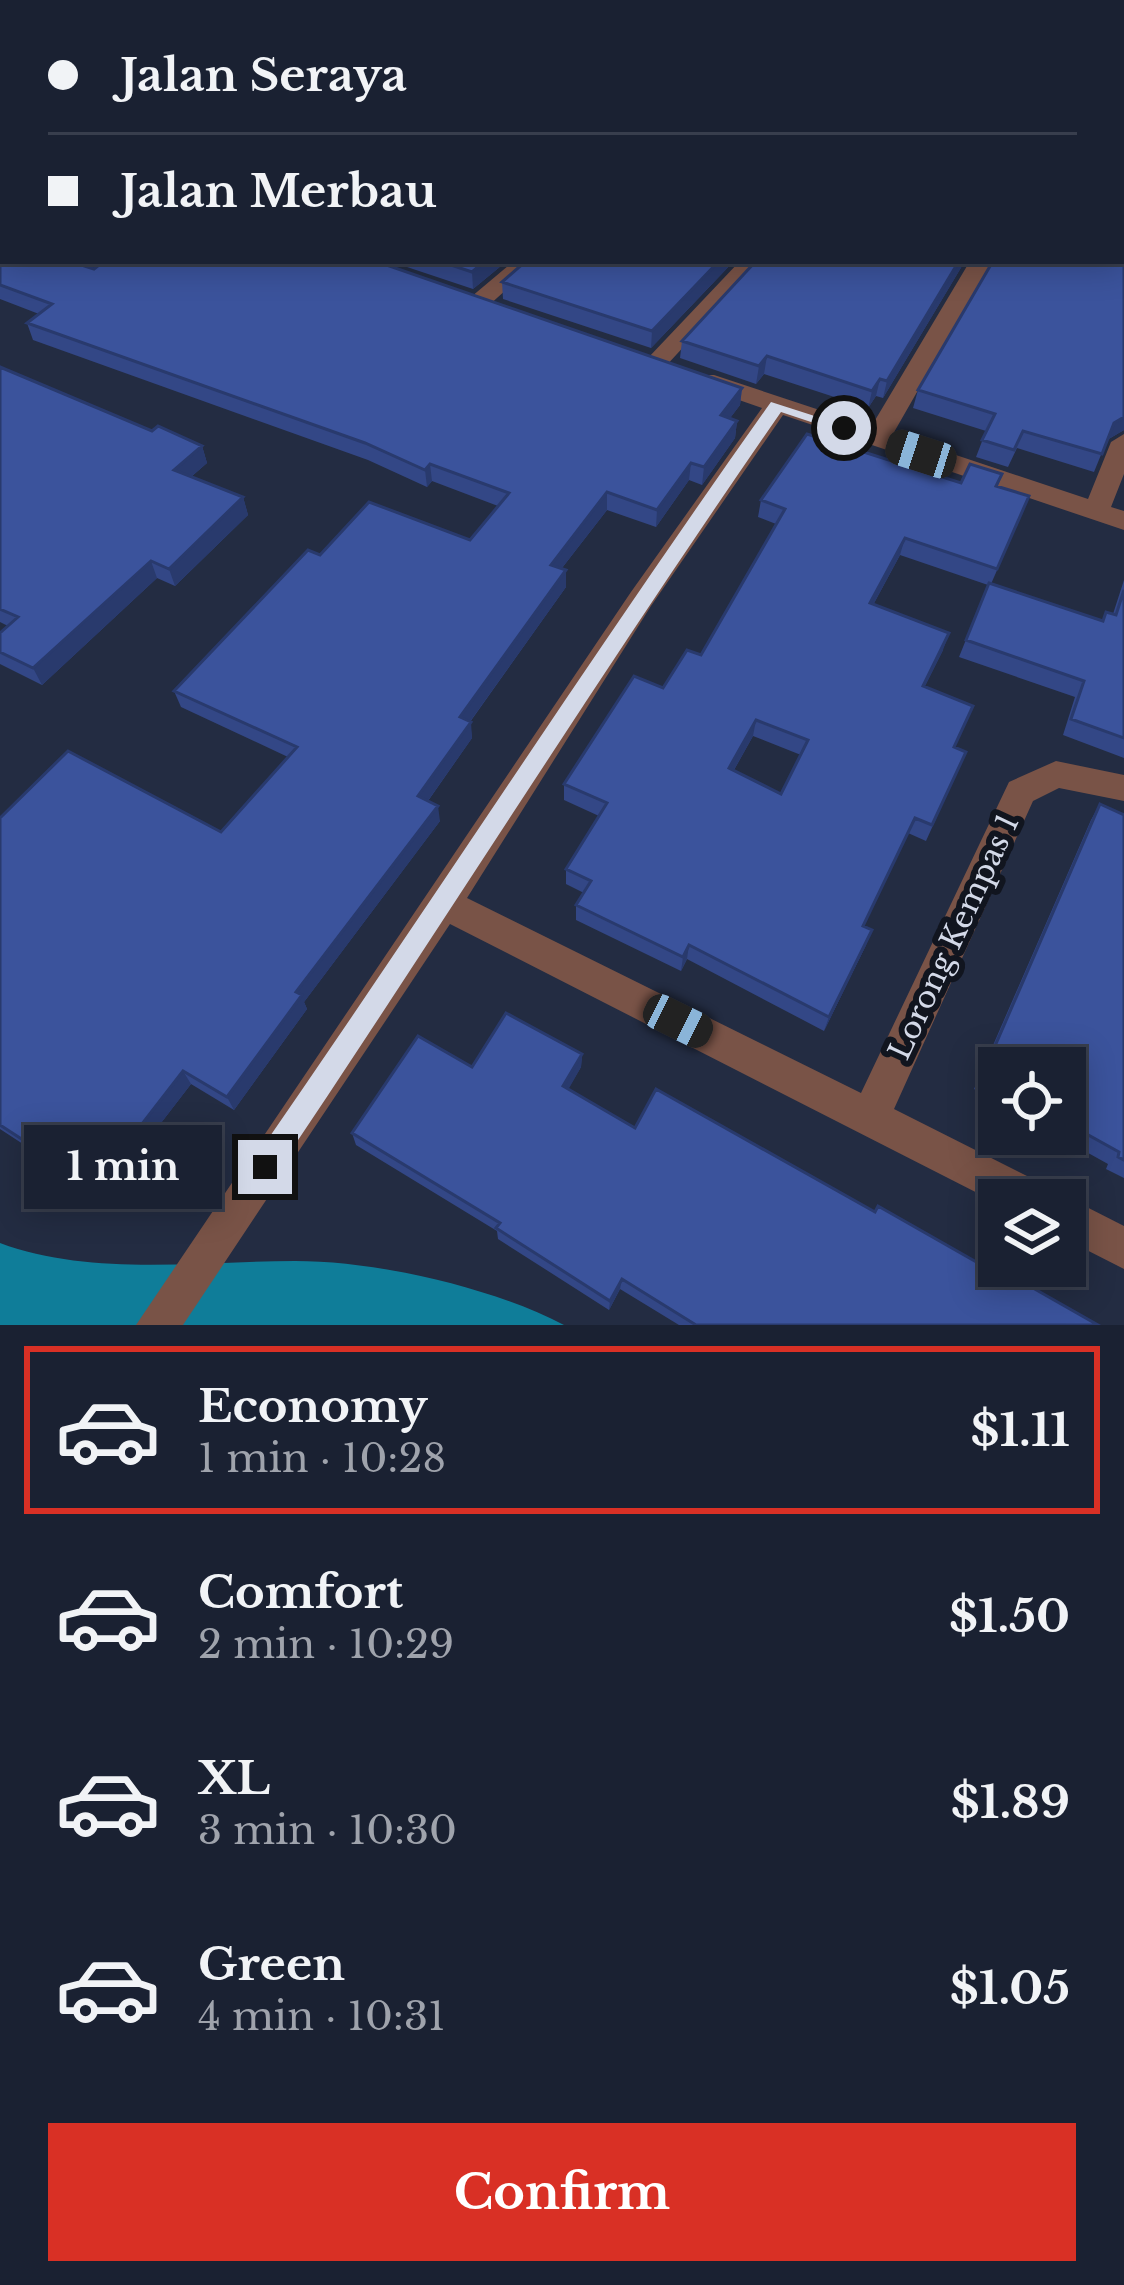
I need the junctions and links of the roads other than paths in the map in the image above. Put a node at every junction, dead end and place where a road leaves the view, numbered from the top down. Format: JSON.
{"nodes":[{"id":1,"x":523,"y":264,"type":"edge"},
{"id":2,"x":749,"y":264,"type":"edge"},
{"id":3,"x":979,"y":264,"type":"edge"},
{"id":4,"x":479,"y":302,"type":"edge"},
{"id":5,"x":777,"y":406,"type":"junction"},
{"id":6,"x":878,"y":440,"type":"junction"},
{"id":7,"x":1124,"y":442,"type":"edge"},
{"id":8,"x":1096,"y":512,"type":"junction"},
{"id":9,"x":1124,"y":521,"type":"edge"},
{"id":10,"x":1124,"y":788,"type":"edge"},
{"id":11,"x":444,"y":904,"type":"junction"},
{"id":12,"x":871,"y":1115,"type":"junction"},
{"id":13,"x":993,"y":1179,"type":"edge"},
{"id":14,"x":1086,"y":1228,"type":"edge"},
{"id":15,"x":1124,"y":1248,"type":"edge"},
{"id":16,"x":158,"y":1325,"type":"edge"}],
"edges":[{"from":1,"to":4,"type":"street"},
{"from":2,"to":5,"type":"street"},
{"from":3,"to":6,"type":"street"},
{"from":5,"to":6,"type":"street"},
{"from":5,"to":11,"type":"street"},
{"from":6,"to":8,"type":"street"},
{"from":7,"to":8,"type":"street"},
{"from":8,"to":9,"type":"street"},
{"from":10,"to":12,"type":"street","name":"Lorong Kempas 1"},
{"from":11,"to":12,"type":"street"},
{"from":11,"to":16,"type":"street"},
{"from":12,"to":13,"type":"street"},
{"from":14,"to":15,"type":"street"}]}
